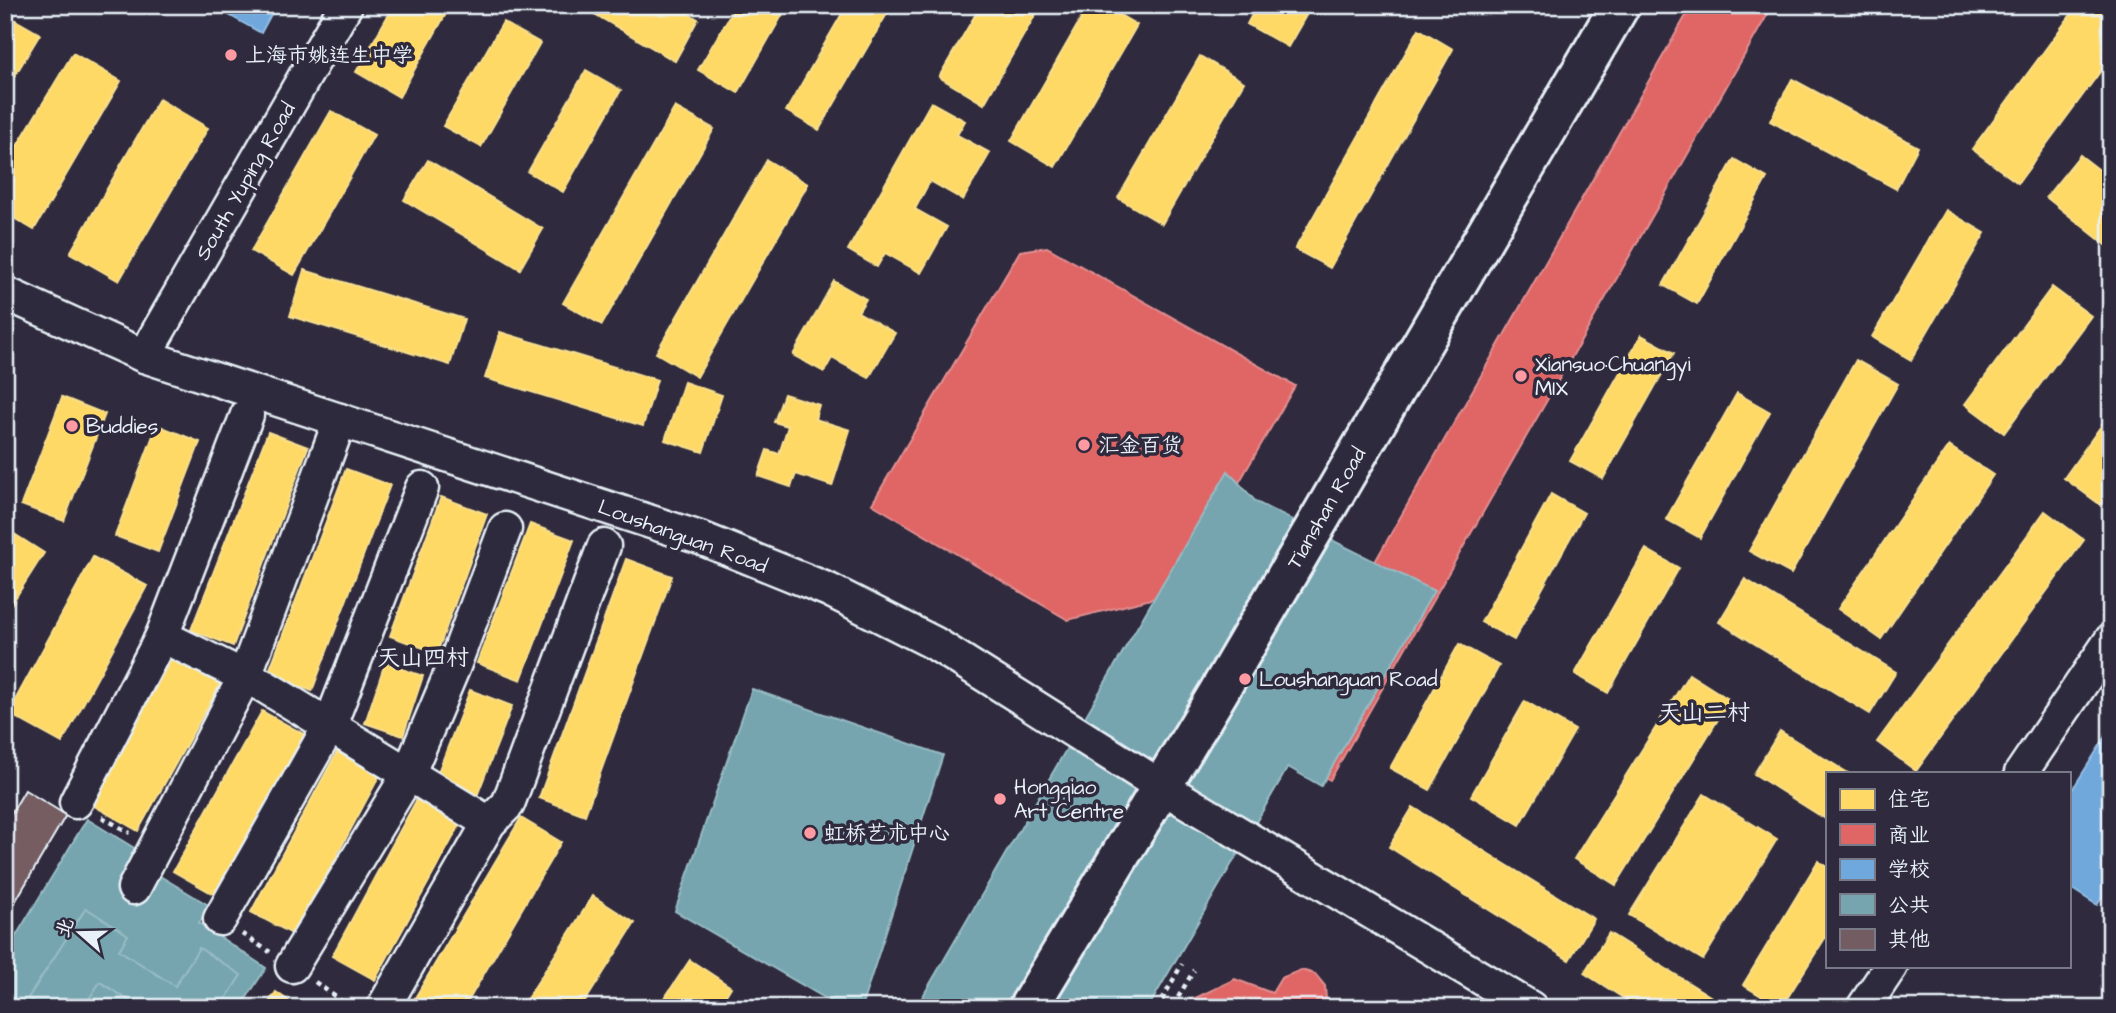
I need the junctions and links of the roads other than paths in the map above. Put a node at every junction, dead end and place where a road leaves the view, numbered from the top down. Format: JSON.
{"nodes":[{"id":1,"x":346,"y":5,"type":"edge"},
{"id":2,"x":1620,"y":5,"type":"edge"},
{"id":3,"x":5,"y":293,"type":"edge"},
{"id":4,"x":144,"y":356,"type":"junction"},
{"id":5,"x":247,"y":415,"type":"dead end"},
{"id":6,"x":340,"y":420,"type":"junction"},
{"id":7,"x":422,"y":488,"type":"dead end"},
{"id":8,"x":505,"y":528,"type":"dead end"},
{"id":9,"x":604,"y":546,"type":"dead end"},
{"id":10,"x":162,"y":636,"type":"junction"},
{"id":11,"x":2111,"y":640,"type":"edge"},
{"id":12,"x":245,"y":676,"type":"junction"},
{"id":13,"x":330,"y":725,"type":"junction"},
{"id":14,"x":2022,"y":772,"type":"edge"},
{"id":15,"x":408,"y":775,"type":"junction"},
{"id":16,"x":1162,"y":787,"type":"junction"},
{"id":17,"x":76,"y":802,"type":"road end"},
{"id":18,"x":489,"y":823,"type":"junction"},
{"id":19,"x":134,"y":888,"type":"dead end"},
{"id":20,"x":220,"y":919,"type":"dead end"},
{"id":21,"x":292,"y":966,"type":"dead end"},
{"id":22,"x":1890,"y":968,"type":"edge"},
{"id":23,"x":383,"y":1008,"type":"edge"},
{"id":24,"x":1028,"y":1008,"type":"edge"},
{"id":25,"x":1531,"y":1008,"type":"edge"},
{"id":26,"x":1863,"y":1008,"type":"edge"}],
"edges":[{"from":1,"to":4,"type":"street","name":"South Yuping Road"},
{"from":2,"to":16,"type":"main road","name":"Tianshan Road"},
{"from":3,"to":4,"type":"street","name":"Loushanguan Road"},
{"from":4,"to":6,"type":"street","name":"Loushanguan Road"},
{"from":5,"to":10,"type":"street"},
{"from":6,"to":12,"type":"street"},
{"from":6,"to":16,"type":"street","name":"Loushanguan Road"},
{"from":7,"to":13,"type":"street"},
{"from":8,"to":15,"type":"street"},
{"from":9,"to":18,"type":"street"},
{"from":10,"to":12,"type":"street"},
{"from":10,"to":17,"type":"street"},
{"from":11,"to":14,"type":"street"},
{"from":12,"to":13,"type":"street"},
{"from":12,"to":19,"type":"street"},
{"from":13,"to":15,"type":"street"},
{"from":13,"to":20,"type":"street"},
{"from":15,"to":18,"type":"street"},
{"from":15,"to":21,"type":"street"},
{"from":16,"to":24,"type":"main road","name":"Tianshan Road"},
{"from":16,"to":25,"type":"street","name":"Loushanguan Road"},
{"from":18,"to":23,"type":"street"},
{"from":22,"to":26,"type":"street"}]}
